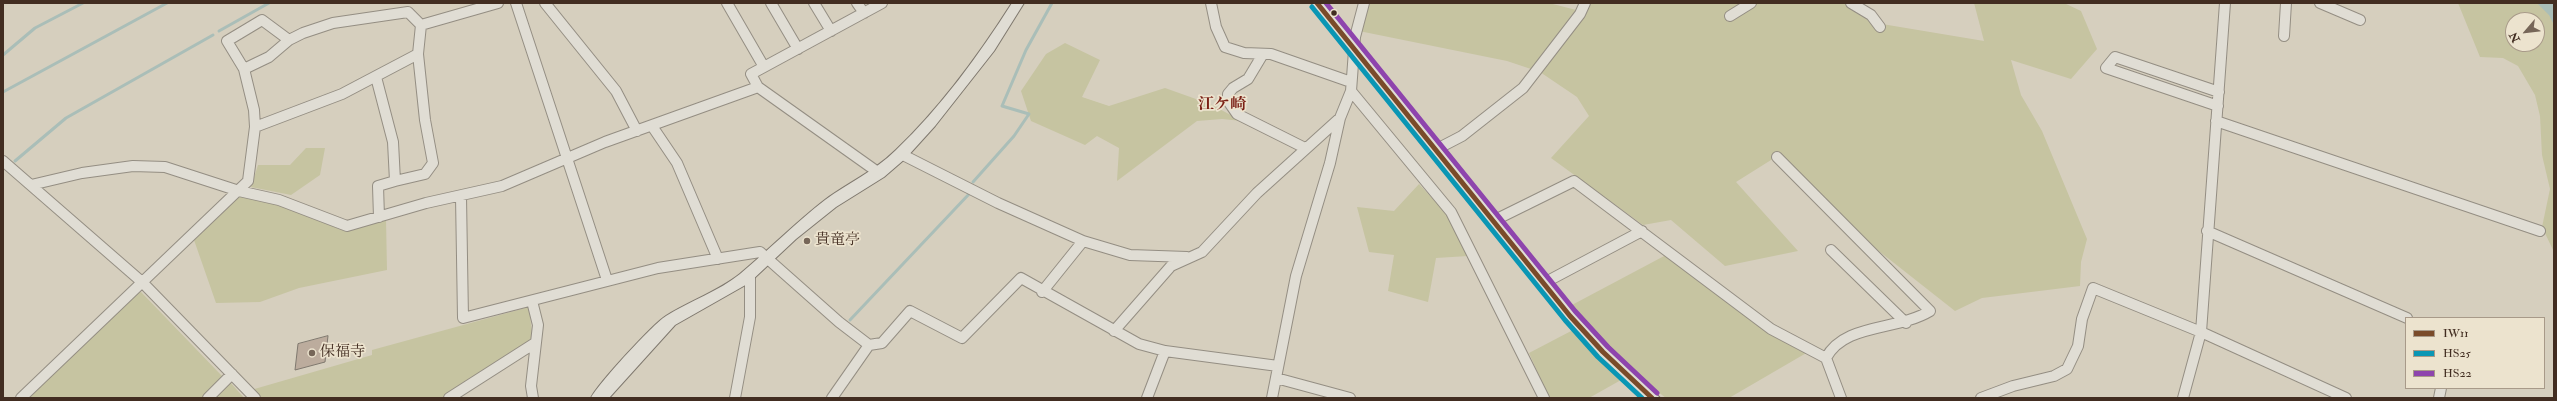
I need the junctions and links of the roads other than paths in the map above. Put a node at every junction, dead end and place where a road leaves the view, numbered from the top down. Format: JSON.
{"nodes":[{"id":1,"x":498,"y":3,"type":"edge"},
{"id":2,"x":516,"y":3,"type":"edge"},
{"id":3,"x":545,"y":3,"type":"edge"},
{"id":4,"x":727,"y":3,"type":"edge"},
{"id":5,"x":771,"y":3,"type":"edge"},
{"id":6,"x":814,"y":3,"type":"edge"},
{"id":7,"x":857,"y":3,"type":"edge"},
{"id":8,"x":882,"y":3,"type":"edge"},
{"id":9,"x":1018,"y":3,"type":"edge"},
{"id":10,"x":1211,"y":3,"type":"edge"},
{"id":11,"x":1317,"y":3,"type":"edge"},
{"id":12,"x":1364,"y":3,"type":"edge"},
{"id":13,"x":1586,"y":3,"type":"edge"},
{"id":14,"x":1751,"y":3,"type":"edge"},
{"id":15,"x":1851,"y":3,"type":"edge"},
{"id":16,"x":2225,"y":3,"type":"edge"},
{"id":17,"x":2286,"y":3,"type":"edge"},
{"id":18,"x":2320,"y":3,"type":"edge"},
{"id":19,"x":864,"y":13,"type":"junction"},
{"id":20,"x":1730,"y":16,"type":"dead end"},
{"id":21,"x":2360,"y":20,"type":"dead end"},
{"id":22,"x":421,"y":24,"type":"junction"},
{"id":23,"x":1880,"y":27,"type":"dead end"},
{"id":24,"x":831,"y":31,"type":"junction"},
{"id":25,"x":2284,"y":36,"type":"dead end"},
{"id":26,"x":288,"y":40,"type":"junction"},
{"id":27,"x":1354,"y":47,"type":"junction"},
{"id":28,"x":798,"y":49,"type":"junction"},
{"id":29,"x":418,"y":54,"type":"junction"},
{"id":30,"x":1264,"y":54,"type":"junction"},
{"id":31,"x":764,"y":67,"type":"junction"},
{"id":32,"x":244,"y":69,"type":"junction"},
{"id":33,"x":376,"y":77,"type":"junction"},
{"id":34,"x":1351,"y":86,"type":"junction"},
{"id":35,"x":758,"y":87,"type":"junction"},
{"id":36,"x":2219,"y":92,"type":"junction"},
{"id":37,"x":2218,"y":106,"type":"junction"},
{"id":38,"x":1340,"y":118,"type":"junction"},
{"id":39,"x":2216,"y":121,"type":"junction"},
{"id":40,"x":652,"y":126,"type":"junction"},
{"id":41,"x":255,"y":127,"type":"junction"},
{"id":42,"x":637,"y":131,"type":"junction"},
{"id":43,"x":1305,"y":148,"type":"junction"},
{"id":44,"x":1435,"y":150,"type":"junction"},
{"id":45,"x":901,"y":154,"type":"junction"},
{"id":46,"x":1777,"y":158,"type":"dead end"},
{"id":47,"x":568,"y":159,"type":"junction"},
{"id":48,"x":3,"y":161,"type":"edge"},
{"id":49,"x":879,"y":173,"type":"junction"},
{"id":50,"x":395,"y":181,"type":"junction"},
{"id":51,"x":30,"y":185,"type":"junction"},
{"id":52,"x":239,"y":191,"type":"junction"},
{"id":53,"x":461,"y":198,"type":"junction"},
{"id":54,"x":379,"y":217,"type":"junction"},
{"id":55,"x":1493,"y":221,"type":"junction"},
{"id":56,"x":1642,"y":231,"type":"junction"},
{"id":57,"x":2207,"y":231,"type":"junction"},
{"id":58,"x":2540,"y":231,"type":"dead end"},
{"id":59,"x":1083,"y":241,"type":"junction"},
{"id":60,"x":1831,"y":250,"type":"dead end"},
{"id":61,"x":1189,"y":257,"type":"junction"},
{"id":62,"x":767,"y":258,"type":"junction"},
{"id":63,"x":718,"y":259,"type":"junction"},
{"id":64,"x":750,"y":273,"type":"junction"},
{"id":65,"x":607,"y":280,"type":"junction"},
{"id":66,"x":142,"y":282,"type":"junction"},
{"id":67,"x":1544,"y":284,"type":"junction"},
{"id":68,"x":1042,"y":292,"type":"junction"},
{"id":69,"x":532,"y":301,"type":"junction"},
{"id":70,"x":2405,"y":317,"type":"edge"},
{"id":71,"x":1906,"y":323,"type":"junction"},
{"id":72,"x":1114,"y":331,"type":"junction"},
{"id":73,"x":2201,"y":332,"type":"junction"},
{"id":74,"x":535,"y":343,"type":"junction"},
{"id":75,"x":870,"y":345,"type":"junction"},
{"id":76,"x":1165,"y":351,"type":"junction"},
{"id":77,"x":1826,"y":358,"type":"junction"},
{"id":78,"x":1278,"y":366,"type":"junction"},
{"id":79,"x":232,"y":374,"type":"junction"},
{"id":80,"x":1276,"y":378,"type":"junction"},
{"id":81,"x":21,"y":398,"type":"edge"},
{"id":82,"x":208,"y":398,"type":"edge"},
{"id":83,"x":255,"y":398,"type":"edge"},
{"id":84,"x":449,"y":398,"type":"edge"},
{"id":85,"x":533,"y":398,"type":"edge"},
{"id":86,"x":600,"y":398,"type":"edge"},
{"id":87,"x":734,"y":398,"type":"edge"},
{"id":88,"x":832,"y":398,"type":"edge"},
{"id":89,"x":1147,"y":398,"type":"edge"},
{"id":90,"x":1272,"y":398,"type":"edge"},
{"id":91,"x":1350,"y":398,"type":"edge"},
{"id":92,"x":1544,"y":398,"type":"edge"},
{"id":93,"x":1652,"y":398,"type":"edge"},
{"id":94,"x":1841,"y":398,"type":"edge"},
{"id":95,"x":1982,"y":398,"type":"edge"},
{"id":96,"x":2183,"y":398,"type":"edge"},
{"id":97,"x":2346,"y":398,"type":"edge"}],
"edges":[{"from":1,"to":22,"type":"street"},
{"from":2,"to":47,"type":"street"},
{"from":3,"to":42,"type":"street"},
{"from":4,"to":31,"type":"street"},
{"from":5,"to":28,"type":"street"},
{"from":6,"to":24,"type":"street"},
{"from":7,"to":19,"type":"street"},
{"from":8,"to":19,"type":"street"},
{"from":9,"to":45,"type":"street"},
{"from":10,"to":30,"type":"street"},
{"from":11,"to":27,"type":"street"},
{"from":12,"to":27,"type":"street"},
{"from":13,"to":44,"type":"street"},
{"from":14,"to":20,"type":"street"},
{"from":15,"to":23,"type":"street"},
{"from":16,"to":36,"type":"street"},
{"from":17,"to":25,"type":"street"},
{"from":18,"to":21,"type":"street"},
{"from":19,"to":24,"type":"street"},
{"from":22,"to":26,"type":"street"},
{"from":22,"to":29,"type":"street"},
{"from":24,"to":28,"type":"street"},
{"from":26,"to":32,"type":"street"},
{"from":26,"to":32,"type":"street"},
{"from":27,"to":34,"type":"street"},
{"from":27,"to":44,"type":"street"},
{"from":28,"to":31,"type":"street"},
{"from":29,"to":33,"type":"street"},
{"from":29,"to":50,"type":"street"},
{"from":30,"to":34,"type":"street"},
{"from":30,"to":43,"type":"street"},
{"from":31,"to":35,"type":"street"},
{"from":32,"to":41,"type":"street"},
{"from":33,"to":41,"type":"street"},
{"from":33,"to":50,"type":"street"},
{"from":34,"to":38,"type":"street"},
{"from":34,"to":92,"type":"street"},
{"from":35,"to":40,"type":"street"},
{"from":35,"to":49,"type":"street"},
{"from":36,"to":37,"type":"street"},
{"from":36,"to":37,"type":"street"},
{"from":37,"to":39,"type":"street"},
{"from":38,"to":43,"type":"street"},
{"from":38,"to":78,"type":"street"},
{"from":39,"to":57,"type":"street"},
{"from":39,"to":58,"type":"street"},
{"from":40,"to":42,"type":"street"},
{"from":40,"to":63,"type":"street"},
{"from":41,"to":52,"type":"street"},
{"from":42,"to":47,"type":"street"},
{"from":43,"to":61,"type":"street"},
{"from":44,"to":55,"type":"street"},
{"from":45,"to":49,"type":"street"},
{"from":45,"to":59,"type":"street"},
{"from":46,"to":71,"type":"street"},
{"from":47,"to":53,"type":"street"},
{"from":47,"to":65,"type":"street"},
{"from":48,"to":51,"type":"street"},
{"from":49,"to":62,"type":"street"},
{"from":50,"to":54,"type":"street"},
{"from":51,"to":52,"type":"street"},
{"from":51,"to":66,"type":"street"},
{"from":52,"to":54,"type":"street"},
{"from":52,"to":66,"type":"street"},
{"from":53,"to":54,"type":"street"},
{"from":53,"to":69,"type":"street"},
{"from":55,"to":56,"type":"street"},
{"from":55,"to":67,"type":"street"},
{"from":56,"to":67,"type":"street"},
{"from":56,"to":77,"type":"street"},
{"from":57,"to":70,"type":"street"},
{"from":57,"to":73,"type":"street"},
{"from":59,"to":61,"type":"street"},
{"from":59,"to":68,"type":"street"},
{"from":60,"to":71,"type":"street"},
{"from":61,"to":72,"type":"street"},
{"from":62,"to":63,"type":"street"},
{"from":62,"to":64,"type":"street"},
{"from":62,"to":75,"type":"street"},
{"from":63,"to":65,"type":"street"},
{"from":64,"to":86,"type":"street"},
{"from":64,"to":87,"type":"street"},
{"from":65,"to":69,"type":"street"},
{"from":66,"to":79,"type":"street"},
{"from":66,"to":81,"type":"street"},
{"from":67,"to":93,"type":"street"},
{"from":68,"to":72,"type":"street"},
{"from":68,"to":75,"type":"street"},
{"from":69,"to":74,"type":"street"},
{"from":71,"to":77,"type":"street"},
{"from":72,"to":76,"type":"street"},
{"from":73,"to":95,"type":"street"},
{"from":73,"to":96,"type":"street"},
{"from":73,"to":97,"type":"street"},
{"from":74,"to":84,"type":"street"},
{"from":74,"to":85,"type":"street"},
{"from":75,"to":88,"type":"street"},
{"from":76,"to":78,"type":"street"},
{"from":76,"to":89,"type":"street"},
{"from":77,"to":94,"type":"street"},
{"from":78,"to":80,"type":"street"},
{"from":79,"to":82,"type":"street"},
{"from":79,"to":83,"type":"street"},
{"from":80,"to":90,"type":"street"},
{"from":80,"to":91,"type":"street"}]}
